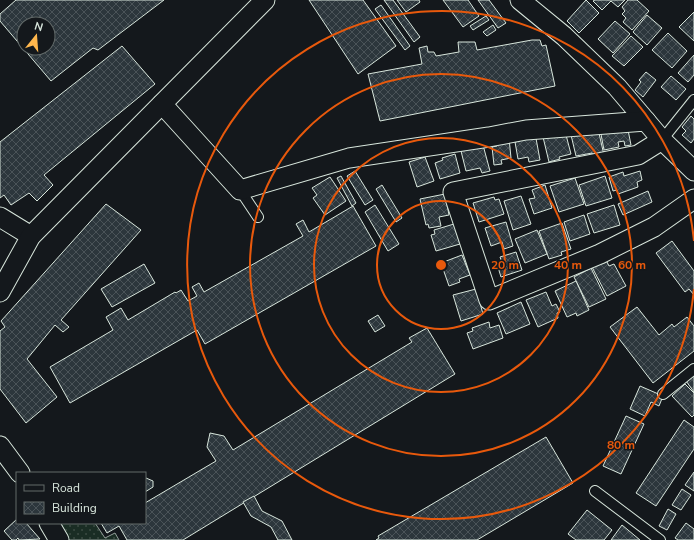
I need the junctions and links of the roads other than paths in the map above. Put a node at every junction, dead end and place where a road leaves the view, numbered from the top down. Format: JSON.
{"nodes":[{"id":1,"x":265,"y":0,"type":"edge"},
{"id":2,"x":520,"y":0,"type":"edge"},
{"id":3,"x":694,"y":100,"type":"edge"},
{"id":4,"x":162,"y":104,"type":"junction"},
{"id":5,"x":646,"y":122,"type":"junction"},
{"id":6,"x":662,"y":140,"type":"junction"},
{"id":7,"x":694,"y":171,"type":"edge"},
{"id":8,"x":240,"y":190,"type":"junction"},
{"id":9,"x":694,"y":199,"type":"edge"},
{"id":10,"x":258,"y":216,"type":"dead end"},
{"id":11,"x":0,"y":217,"type":"edge"},
{"id":12,"x":31,"y":236,"type":"junction"},
{"id":13,"x":0,"y":292,"type":"edge"},
{"id":14,"x":694,"y":369,"type":"edge"},
{"id":15,"x":663,"y":394,"type":"dead end"},
{"id":16,"x":0,"y":446,"type":"edge"},
{"id":17,"x":19,"y":472,"type":"edge"},
{"id":18,"x":596,"y":491,"type":"dead end"},
{"id":19,"x":660,"y":540,"type":"edge"}],
"edges":[{"from":1,"to":4,"type":"street"},
{"from":2,"to":5,"type":"street"},
{"from":3,"to":6,"type":"lane"},
{"from":4,"to":8,"type":"street"},
{"from":4,"to":12,"type":"street"},
{"from":5,"to":6,"type":"street"},
{"from":5,"to":8,"type":"street"},
{"from":6,"to":7,"type":"street"},
{"from":6,"to":9,"type":"street"},
{"from":8,"to":10,"type":"lane"},
{"from":11,"to":12,"type":"street"},
{"from":12,"to":13,"type":"street"},
{"from":14,"to":15,"type":"lane"},
{"from":16,"to":17,"type":"street"},
{"from":18,"to":19,"type":"lane"}]}
